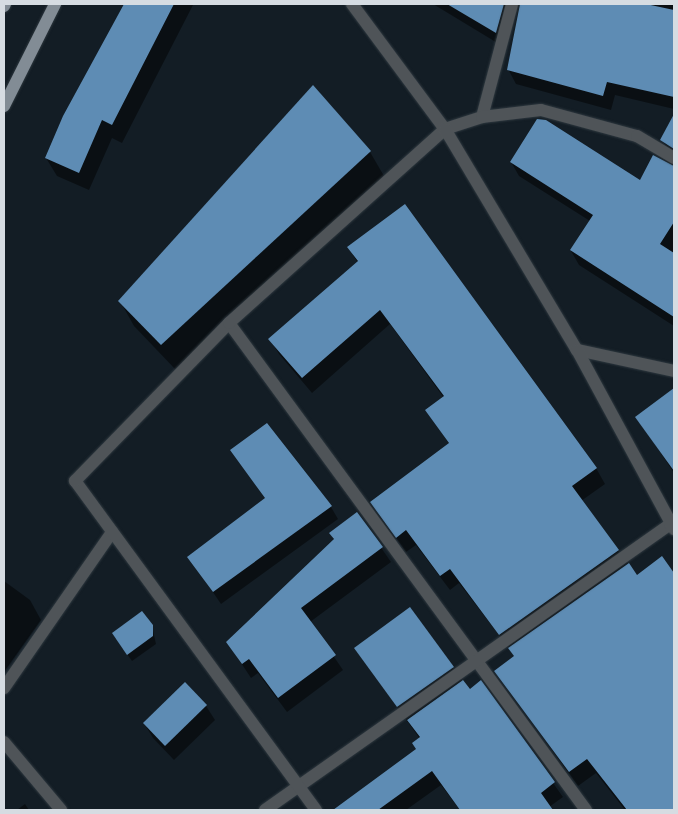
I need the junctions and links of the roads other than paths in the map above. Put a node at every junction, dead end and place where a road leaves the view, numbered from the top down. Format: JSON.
{"nodes":[{"id":1,"x":55,"y":4,"type":"edge"},
{"id":2,"x":352,"y":4,"type":"edge"},
{"id":3,"x":512,"y":4,"type":"edge"},
{"id":4,"x":4,"y":106,"type":"edge"},
{"id":5,"x":482,"y":117,"type":"junction"},
{"id":6,"x":445,"y":129,"type":"junction"},
{"id":7,"x":674,"y":158,"type":"edge"},
{"id":8,"x":229,"y":323,"type":"junction"},
{"id":9,"x":577,"y":350,"type":"junction"},
{"id":10,"x":674,"y":371,"type":"edge"},
{"id":11,"x":673,"y":526,"type":"edge"},
{"id":12,"x":112,"y":532,"type":"junction"},
{"id":13,"x":476,"y":661,"type":"junction"},
{"id":14,"x":4,"y":688,"type":"edge"},
{"id":15,"x":4,"y":742,"type":"edge"},
{"id":16,"x":296,"y":785,"type":"junction"},
{"id":17,"x":61,"y":810,"type":"edge"},
{"id":18,"x":265,"y":810,"type":"edge"},
{"id":19,"x":316,"y":810,"type":"edge"},
{"id":20,"x":586,"y":810,"type":"edge"}],
"edges":[{"from":1,"to":4,"type":"main road"},
{"from":2,"to":6,"type":"street"},
{"from":3,"to":5,"type":"street"},
{"from":5,"to":6,"type":"street"},
{"from":5,"to":7,"type":"street"},
{"from":6,"to":8,"type":"street"},
{"from":6,"to":9,"type":"street"},
{"from":8,"to":12,"type":"street"},
{"from":8,"to":13,"type":"street"},
{"from":9,"to":10,"type":"street"},
{"from":9,"to":11,"type":"street"},
{"from":11,"to":13,"type":"street"},
{"from":12,"to":14,"type":"street"},
{"from":12,"to":16,"type":"street"},
{"from":13,"to":16,"type":"street"},
{"from":13,"to":20,"type":"street"},
{"from":15,"to":17,"type":"street"},
{"from":16,"to":18,"type":"street"},
{"from":16,"to":19,"type":"street"}]}
